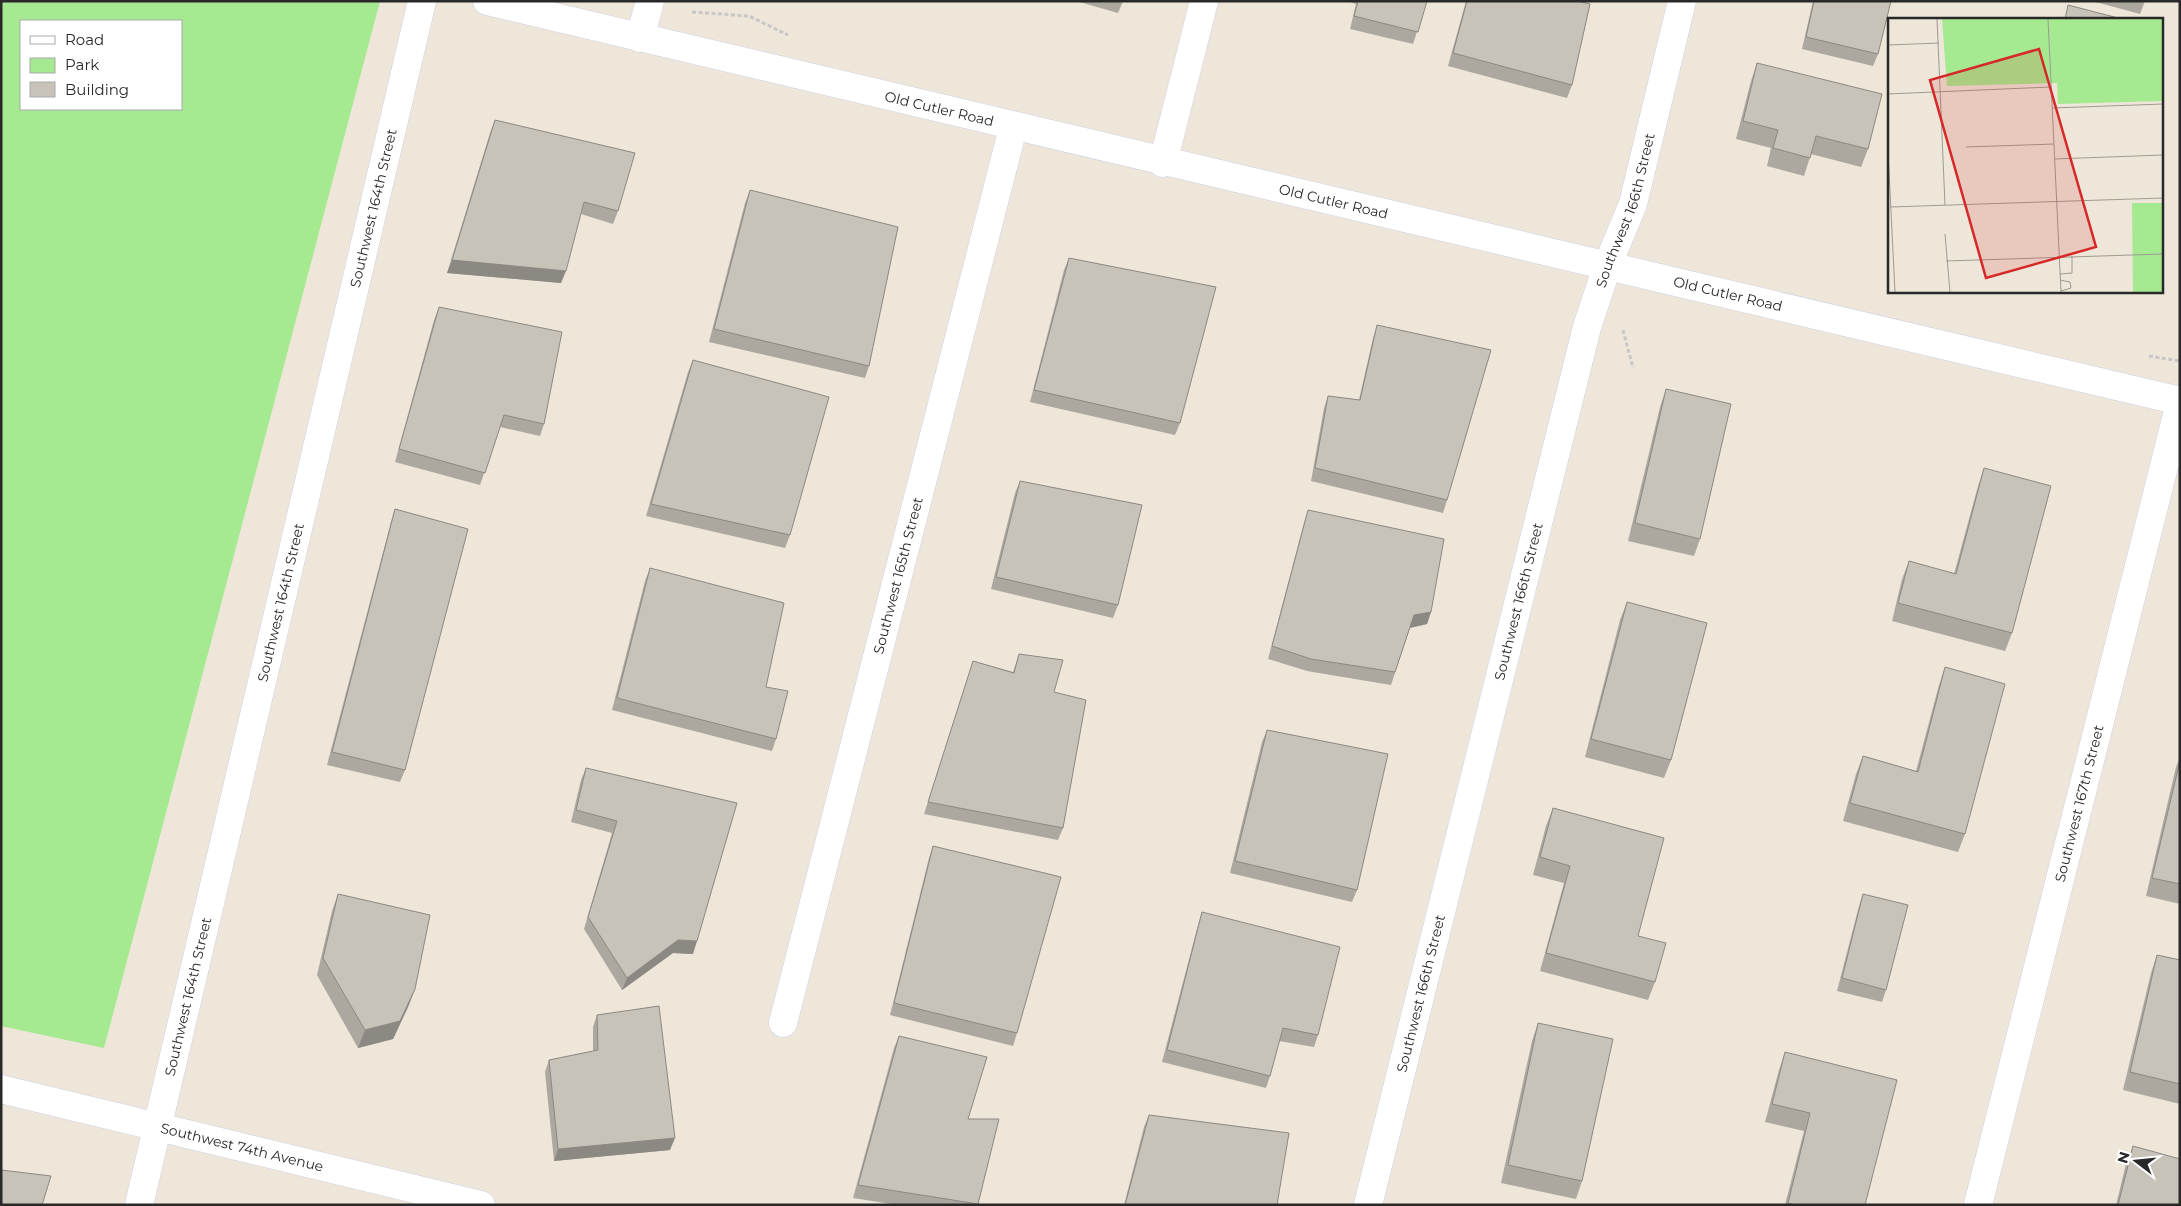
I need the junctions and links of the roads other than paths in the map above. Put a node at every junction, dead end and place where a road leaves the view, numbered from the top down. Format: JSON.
{"nodes":[{"id":1,"x":422,"y":1,"type":"edge"},
{"id":2,"x":487,"y":1,"type":"edge"},
{"id":3,"x":650,"y":1,"type":"edge"},
{"id":4,"x":1204,"y":1,"type":"edge"},
{"id":5,"x":1682,"y":1,"type":"edge"},
{"id":6,"x":640,"y":38,"type":"junction"},
{"id":7,"x":1013,"y":128,"type":"junction"},
{"id":8,"x":1163,"y":163,"type":"junction"},
{"id":9,"x":1608,"y":264,"type":"junction"},
{"id":10,"x":2180,"y":402,"type":"edge"},
{"id":11,"x":783,"y":1023,"type":"dead end"},
{"id":12,"x":1,"y":1089,"type":"edge"},
{"id":13,"x":159,"y":1126,"type":"junction"},
{"id":14,"x":139,"y":1205,"type":"edge"},
{"id":15,"x":481,"y":1205,"type":"edge"},
{"id":16,"x":1368,"y":1205,"type":"edge"},
{"id":17,"x":1978,"y":1205,"type":"edge"}],
"edges":[{"from":1,"to":13,"type":"street","name":"Southwest 164th Street"},
{"from":2,"to":6,"type":"street","name":"Old Cutler Road"},
{"from":3,"to":6,"type":"street"},
{"from":4,"to":8,"type":"street"},
{"from":5,"to":9,"type":"street","name":"Southwest 166th Street"},
{"from":6,"to":7,"type":"street","name":"Old Cutler Road"},
{"from":7,"to":8,"type":"street","name":"Old Cutler Road"},
{"from":7,"to":11,"type":"street","name":"Southwest 165th Street"},
{"from":8,"to":9,"type":"street","name":"Old Cutler Road"},
{"from":9,"to":10,"type":"street","name":"Old Cutler Road"},
{"from":9,"to":16,"type":"street","name":"Southwest 166th Street"},
{"from":10,"to":17,"type":"street","name":"Southwest 167th Street"},
{"from":12,"to":13,"type":"street","name":"Southwest 74th Avenue"},
{"from":13,"to":14,"type":"street","name":"Southwest 164th Street"},
{"from":13,"to":15,"type":"street","name":"Southwest 74th Avenue"}]}
